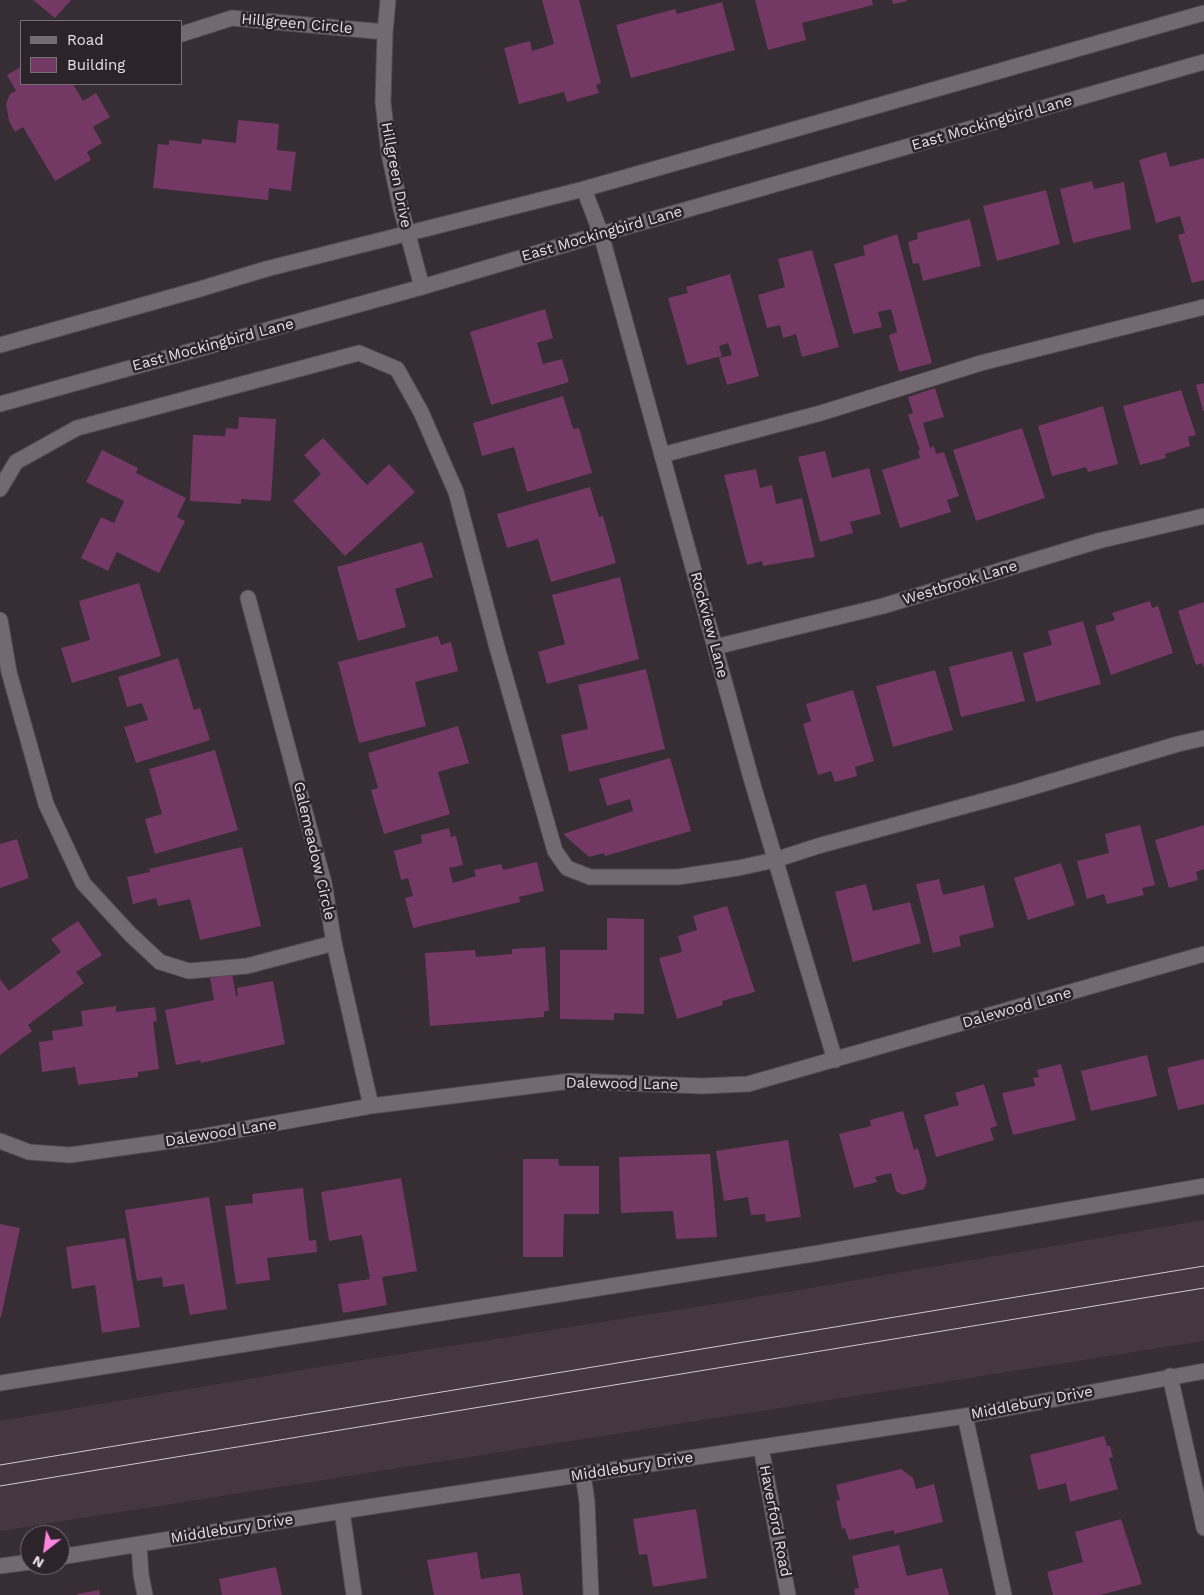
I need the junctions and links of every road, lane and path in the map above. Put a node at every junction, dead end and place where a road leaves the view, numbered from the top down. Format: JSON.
{"nodes":[{"id":1,"x":388,"y":0,"type":"edge"},
{"id":2,"x":1204,"y":13,"type":"edge"},
{"id":3,"x":385,"y":32,"type":"junction"},
{"id":4,"x":182,"y":34,"type":"edge"},
{"id":5,"x":1204,"y":62,"type":"edge"},
{"id":6,"x":584,"y":189,"type":"junction"},
{"id":7,"x":408,"y":233,"type":"junction"},
{"id":8,"x":601,"y":234,"type":"junction"},
{"id":9,"x":422,"y":288,"type":"junction"},
{"id":10,"x":1204,"y":307,"type":"edge"},
{"id":11,"x":0,"y":345,"type":"edge"},
{"id":12,"x":0,"y":404,"type":"edge"},
{"id":13,"x":662,"y":455,"type":"junction"},
{"id":14,"x":0,"y":488,"type":"edge"},
{"id":15,"x":1204,"y":516,"type":"edge"},
{"id":16,"x":248,"y":598,"type":"dead end"},
{"id":17,"x":0,"y":620,"type":"edge"},
{"id":18,"x":715,"y":647,"type":"junction"},
{"id":19,"x":1204,"y":738,"type":"edge"},
{"id":20,"x":776,"y":860,"type":"junction"},
{"id":21,"x":334,"y":943,"type":"junction"},
{"id":22,"x":1204,"y":954,"type":"edge"},
{"id":23,"x":835,"y":1060,"type":"junction"},
{"id":24,"x":370,"y":1106,"type":"junction"},
{"id":25,"x":0,"y":1141,"type":"edge"},
{"id":26,"x":1204,"y":1186,"type":"edge"},
{"id":27,"x":1204,"y":1371,"type":"edge"},
{"id":28,"x":1170,"y":1376,"type":"junction"},
{"id":29,"x":0,"y":1384,"type":"edge"},
{"id":30,"x":966,"y":1416,"type":"junction"},
{"id":31,"x":761,"y":1448,"type":"junction"},
{"id":32,"x":583,"y":1474,"type":"junction"},
{"id":33,"x":342,"y":1511,"type":"junction"},
{"id":34,"x":1204,"y":1528,"type":"edge"},
{"id":35,"x":139,"y":1545,"type":"junction"},
{"id":36,"x":70,"y":1555,"type":"edge"},
{"id":37,"x":20,"y":1563,"type":"edge"},
{"id":38,"x":0,"y":1566,"type":"edge"},
{"id":39,"x":145,"y":1595,"type":"edge"},
{"id":40,"x":354,"y":1595,"type":"edge"},
{"id":41,"x":591,"y":1595,"type":"edge"},
{"id":42,"x":788,"y":1595,"type":"edge"},
{"id":43,"x":1004,"y":1595,"type":"edge"}],
"edges":[{"from":1,"to":3,"type":"street","name":"Hillgreen Drive"},
{"from":2,"to":6,"type":"street"},
{"from":3,"to":4,"type":"street","name":"Hillgreen Circle"},
{"from":3,"to":7,"type":"street","name":"Hillgreen Drive"},
{"from":5,"to":8,"type":"street","name":"East Mockingbird Lane"},
{"from":6,"to":7,"type":"street"},
{"from":6,"to":8,"type":"street","name":"Rockview Lane"},
{"from":7,"to":9,"type":"street","name":"Hillgreen Drive"},
{"from":7,"to":11,"type":"street"},
{"from":8,"to":9,"type":"street","name":"East Mockingbird Lane"},
{"from":8,"to":13,"type":"street","name":"Rockview Lane"},
{"from":9,"to":12,"type":"street","name":"East Mockingbird Lane"},
{"from":10,"to":13,"type":"street"},
{"from":13,"to":18,"type":"street","name":"Rockview Lane"},
{"from":14,"to":20,"type":"street"},
{"from":15,"to":18,"type":"street","name":"Westbrook Lane"},
{"from":16,"to":21,"type":"street","name":"Galemeadow Circle"},
{"from":17,"to":21,"type":"street"},
{"from":18,"to":20,"type":"street","name":"Rockview Lane"},
{"from":19,"to":20,"type":"street"},
{"from":20,"to":23,"type":"street","name":"Rockview Lane"},
{"from":21,"to":24,"type":"street","name":"Galemeadow Circle"},
{"from":22,"to":23,"type":"street","name":"Dalewood Lane"},
{"from":23,"to":24,"type":"street","name":"Dalewood Lane"},
{"from":24,"to":25,"type":"street","name":"Dalewood Lane"},
{"from":26,"to":29,"type":"street"},
{"from":27,"to":28,"type":"street","name":"Middlebury Drive"},
{"from":28,"to":30,"type":"street","name":"Middlebury Drive"},
{"from":28,"to":34,"type":"street"},
{"from":30,"to":31,"type":"street","name":"Middlebury Drive"},
{"from":30,"to":43,"type":"street"},
{"from":31,"to":32,"type":"street","name":"Middlebury Drive"},
{"from":31,"to":42,"type":"street","name":"Haverford Road"},
{"from":32,"to":33,"type":"street","name":"Middlebury Drive"},
{"from":32,"to":41,"type":"street"},
{"from":33,"to":35,"type":"street","name":"Middlebury Drive"},
{"from":33,"to":40,"type":"street"},
{"from":35,"to":36,"type":"street","name":"Middlebury Drive"},
{"from":35,"to":39,"type":"street"},
{"from":37,"to":38,"type":"street"}]}
